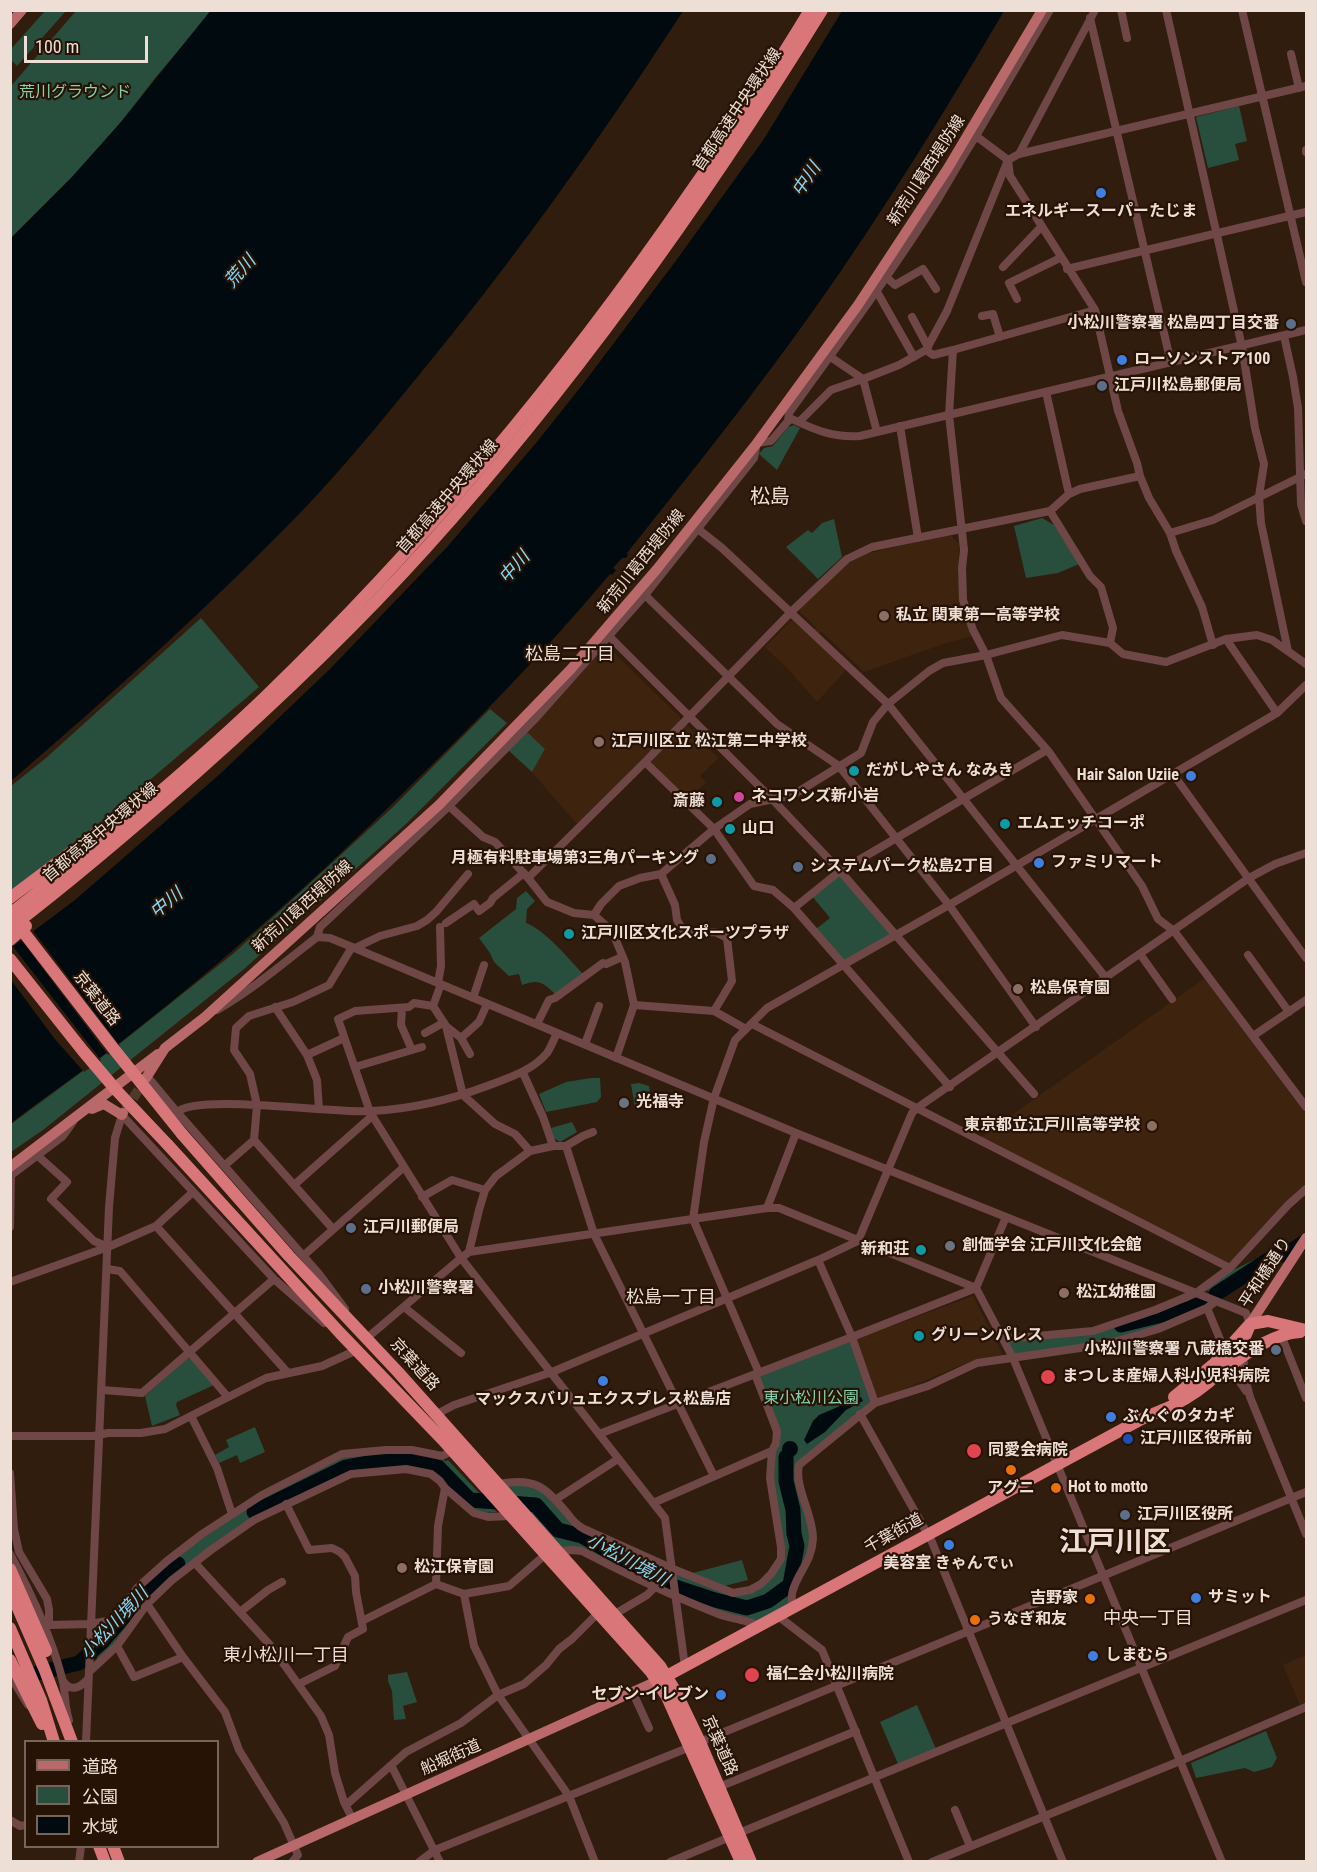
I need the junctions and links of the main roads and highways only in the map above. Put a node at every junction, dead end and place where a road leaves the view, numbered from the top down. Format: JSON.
{"nodes":[{"id":1,"x":22,"y":10,"type":"edge"},
{"id":2,"x":810,"y":10,"type":"edge"},
{"id":3,"x":822,"y":10,"type":"edge"},
{"id":4,"x":1042,"y":10,"type":"edge"},
{"id":5,"x":10,"y":24,"type":"edge"},
{"id":6,"x":148,"y":801,"type":"junction"},
{"id":7,"x":64,"y":886,"type":"junction"},
{"id":8,"x":10,"y":898,"type":"edge"},
{"id":9,"x":12,"y":921,"type":"edge"},
{"id":10,"x":10,"y":940,"type":"edge"},
{"id":11,"x":10,"y":959,"type":"edge"},
{"id":12,"x":165,"y":1048,"type":"junction"},
{"id":13,"x":147,"y":1077,"type":"tunnel mouth"},
{"id":14,"x":123,"y":1114,"type":"road end"},
{"id":15,"x":69,"y":1124,"type":"junction"},
{"id":16,"x":11,"y":1173,"type":"edge"},
{"id":17,"x":1305,"y":1242,"type":"edge"},
{"id":18,"x":1250,"y":1324,"type":"junction"},
{"id":19,"x":1306,"y":1330,"type":"edge"},
{"id":20,"x":1217,"y":1375,"type":"junction"},
{"id":21,"x":1146,"y":1416,"type":"junction"},
{"id":22,"x":10,"y":1569,"type":"edge"},
{"id":23,"x":10,"y":1590,"type":"edge"},
{"id":24,"x":10,"y":1628,"type":"edge"},
{"id":25,"x":10,"y":1646,"type":"edge"},
{"id":26,"x":10,"y":1660,"type":"edge"},
{"id":27,"x":662,"y":1679,"type":"junction"},
{"id":28,"x":37,"y":1702,"type":"junction"},
{"id":29,"x":66,"y":1711,"type":"road end"},
{"id":30,"x":51,"y":1739,"type":"edge"},
{"id":31,"x":71,"y":1740,"type":"edge"},
{"id":32,"x":695,"y":1744,"type":"junction"},
{"id":33,"x":735,"y":1835,"type":"junction"},
{"id":34,"x":257,"y":1862,"type":"edge"},
{"id":35,"x":741,"y":1862,"type":"edge"},
{"id":36,"x":751,"y":1862,"type":"edge"}],
"edges":[{"from":1,"to":5,"type":"main road"},
{"from":2,"to":6,"type":"highway","name":"首都高速中央環状線"},
{"from":3,"to":7,"type":"highway","name":"首都高速中央環状線","bridge":true},
{"from":4,"to":12,"type":"main road","name":"新荒川葛西堤防線"},
{"from":6,"to":8,"type":"highway"},
{"from":6,"to":9,"type":"highway","name":"首都高速中央環状線"},
{"from":7,"to":9,"type":"highway","name":"首都高速中央環状線","bridge":true},
{"from":7,"to":10,"type":"highway","bridge":true},
{"from":9,"to":27,"type":"highway","name":"京葉道路","bridge":true},
{"from":11,"to":27,"type":"highway","name":"京葉道路","bridge":true},
{"from":12,"to":13,"type":"main road","name":"新荒川葛西堤防線"},
{"from":12,"to":15,"type":"main road","name":"新荒川葛西堤防線"},
{"from":14,"to":15,"type":"main road","name":"新荒川葛西堤防線"},
{"from":15,"to":16,"type":"main road","name":"新荒川葛西堤防線"},
{"from":17,"to":18,"type":"main road","name":"平和橋通り"},
{"from":18,"to":19,"type":"highway"},
{"from":18,"to":20,"type":"highway","name":"千葉街道"},
{"from":18,"to":21,"type":"highway","name":"千葉街道"},
{"from":19,"to":20,"type":"highway"},
{"from":20,"to":21,"type":"highway","name":"千葉街道"},
{"from":21,"to":27,"type":"highway","name":"千葉街道"},
{"from":22,"to":29,"type":"highway"},
{"from":23,"to":31,"type":"highway"},
{"from":24,"to":28,"type":"highway"},
{"from":25,"to":30,"type":"highway"},
{"from":26,"to":28,"type":"highway"},
{"from":27,"to":32,"type":"highway","name":"京葉道路"},
{"from":27,"to":34,"type":"main road","name":"船堀街道"},
{"from":28,"to":30,"type":"highway"},
{"from":32,"to":33,"type":"highway","name":"京葉道路"},
{"from":32,"to":33,"type":"highway","name":"京葉道路"},
{"from":33,"to":35,"type":"highway","name":"京葉道路"},
{"from":33,"to":36,"type":"highway","name":"京葉道路"}]}
